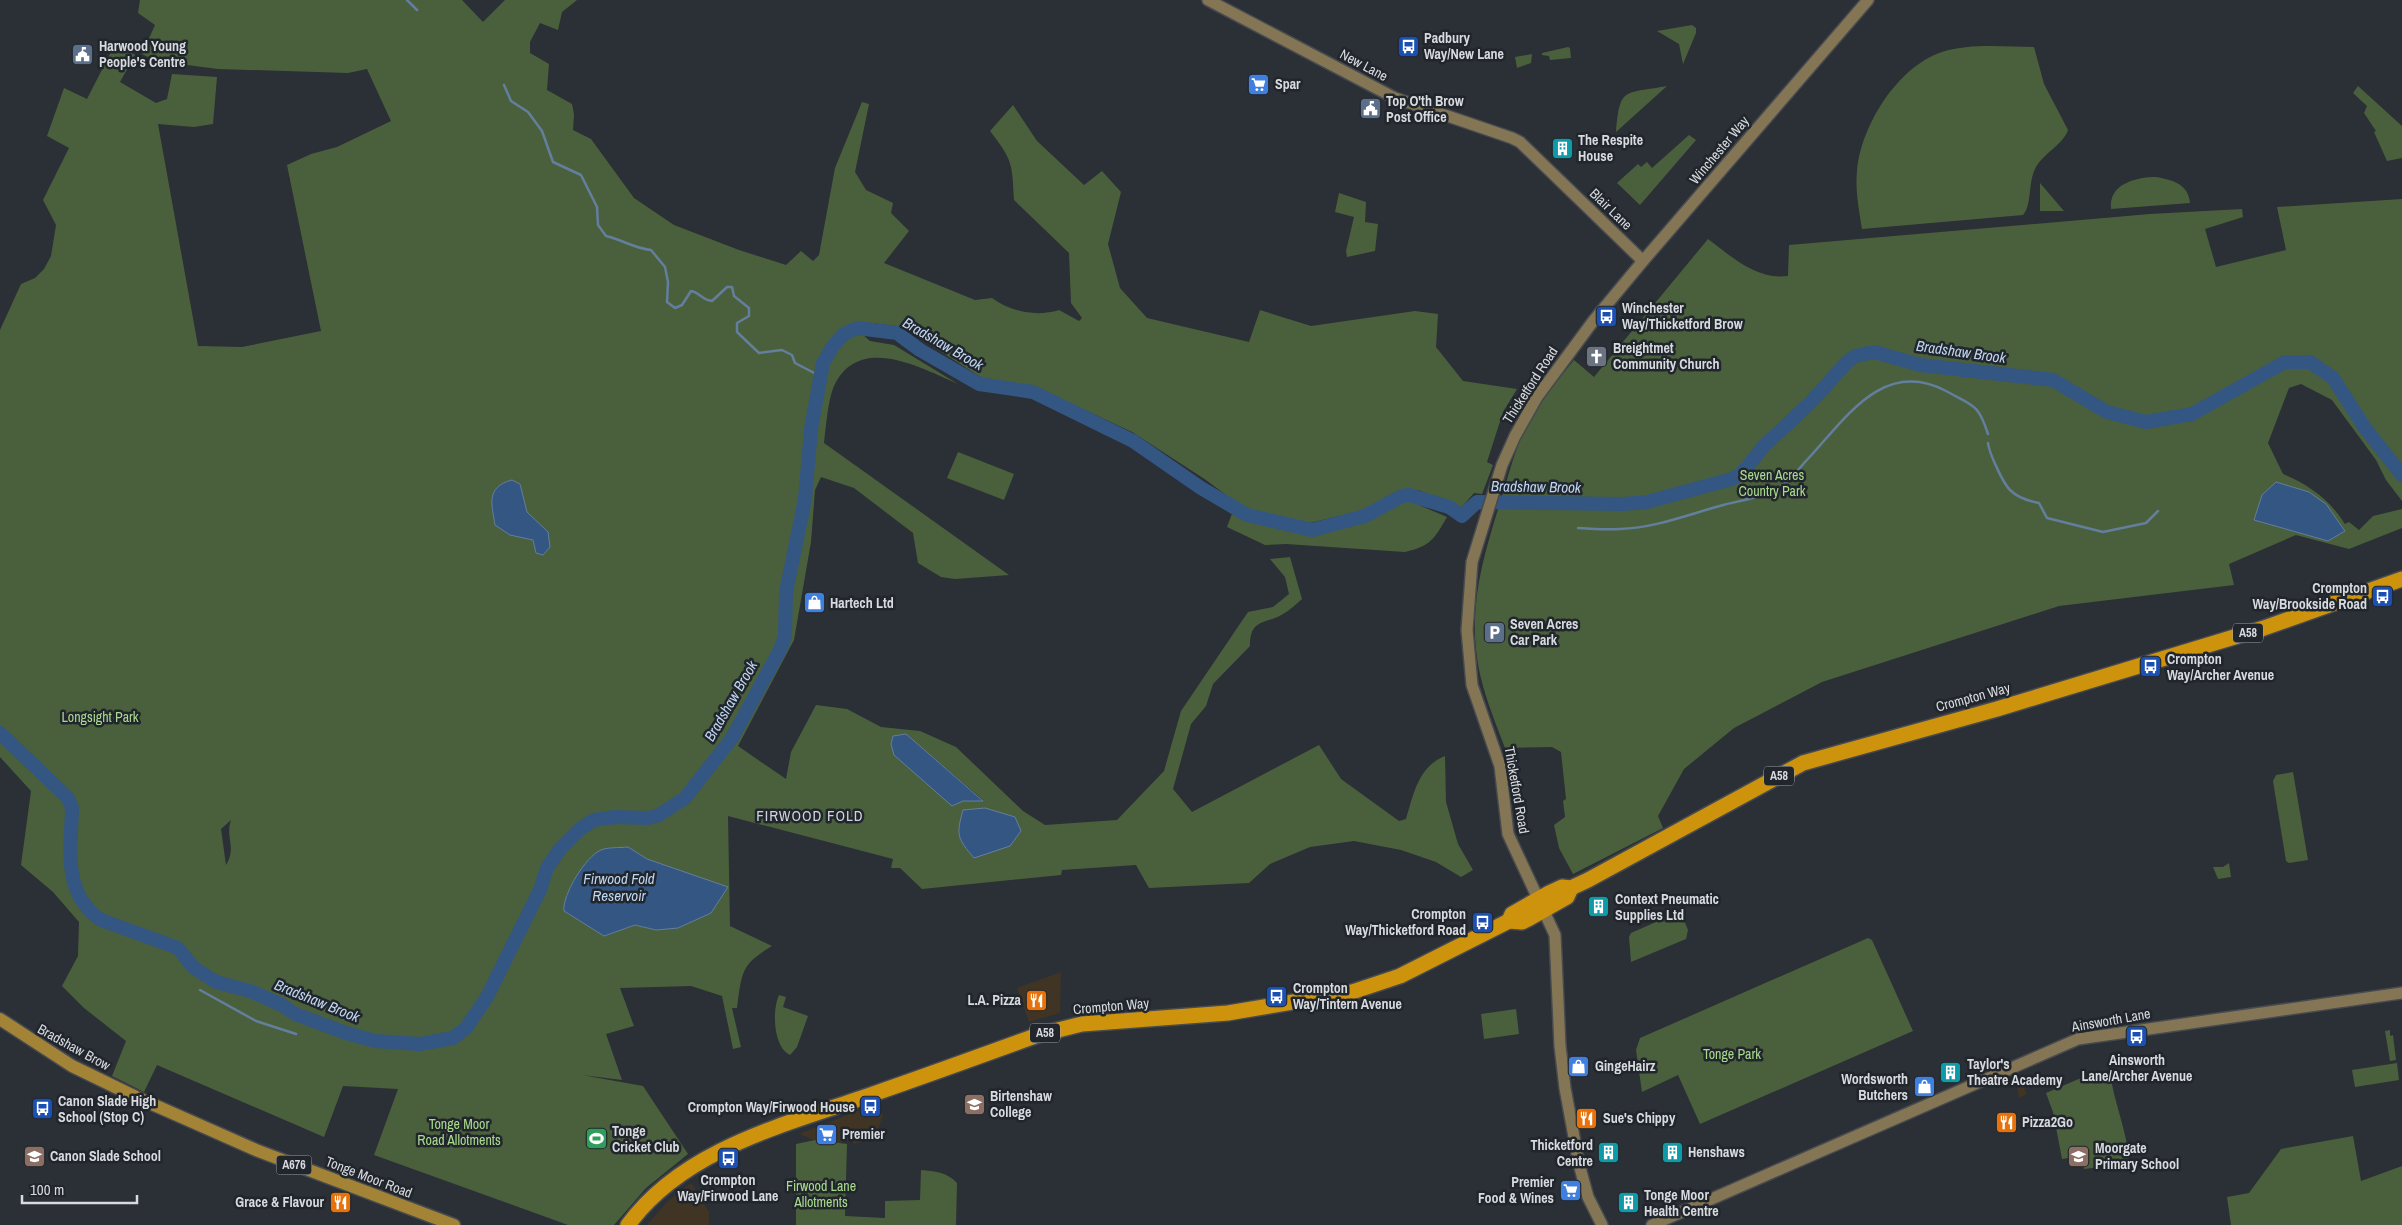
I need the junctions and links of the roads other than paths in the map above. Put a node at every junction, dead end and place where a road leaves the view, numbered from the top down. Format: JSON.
{"nodes":[{"id":1,"x":1208,"y":0,"type":"edge"},
{"id":2,"x":1868,"y":0,"type":"edge"},
{"id":3,"x":1558,"y":178,"type":"joint"},
{"id":4,"x":1644,"y":261,"type":"junction"},
{"id":5,"x":1594,"y":320,"type":"joint"},
{"id":6,"x":2402,"y":579,"type":"edge"},
{"id":7,"x":1542,"y":905,"type":"junction"},
{"id":8,"x":2402,"y":993,"type":"edge"},
{"id":9,"x":0,"y":1019,"type":"edge"},
{"id":10,"x":136,"y":1097,"type":"joint"},
{"id":11,"x":454,"y":1225,"type":"edge"},
{"id":12,"x":628,"y":1225,"type":"edge"},
{"id":13,"x":1602,"y":1225,"type":"edge"},
{"id":14,"x":1652,"y":1225,"type":"edge"}],
"edges":[{"from":1,"to":3,"type":"street","name":"New Lane"},
{"from":2,"to":4,"type":"street","name":"Winchester Way"},
{"from":3,"to":4,"type":"street","name":"Blair Lane"},
{"from":4,"to":5,"type":"street","name":"Winchester Way"},
{"from":5,"to":7,"type":"street","name":"Thicketford Road"},
{"from":6,"to":7,"type":"highway","name":"Crompton Way","number":"A58"},
{"from":7,"to":12,"type":"highway","name":"Crompton Way","number":"A58"},
{"from":7,"to":13,"type":"street","name":"Thicketford Road"},
{"from":8,"to":14,"type":"street","name":"Ainsworth Lane"},
{"from":9,"to":10,"type":"main road","name":"Bradshaw Brow","number":"A676"},
{"from":10,"to":11,"type":"main road","name":"Tonge Moor Road","number":"A676"}]}
